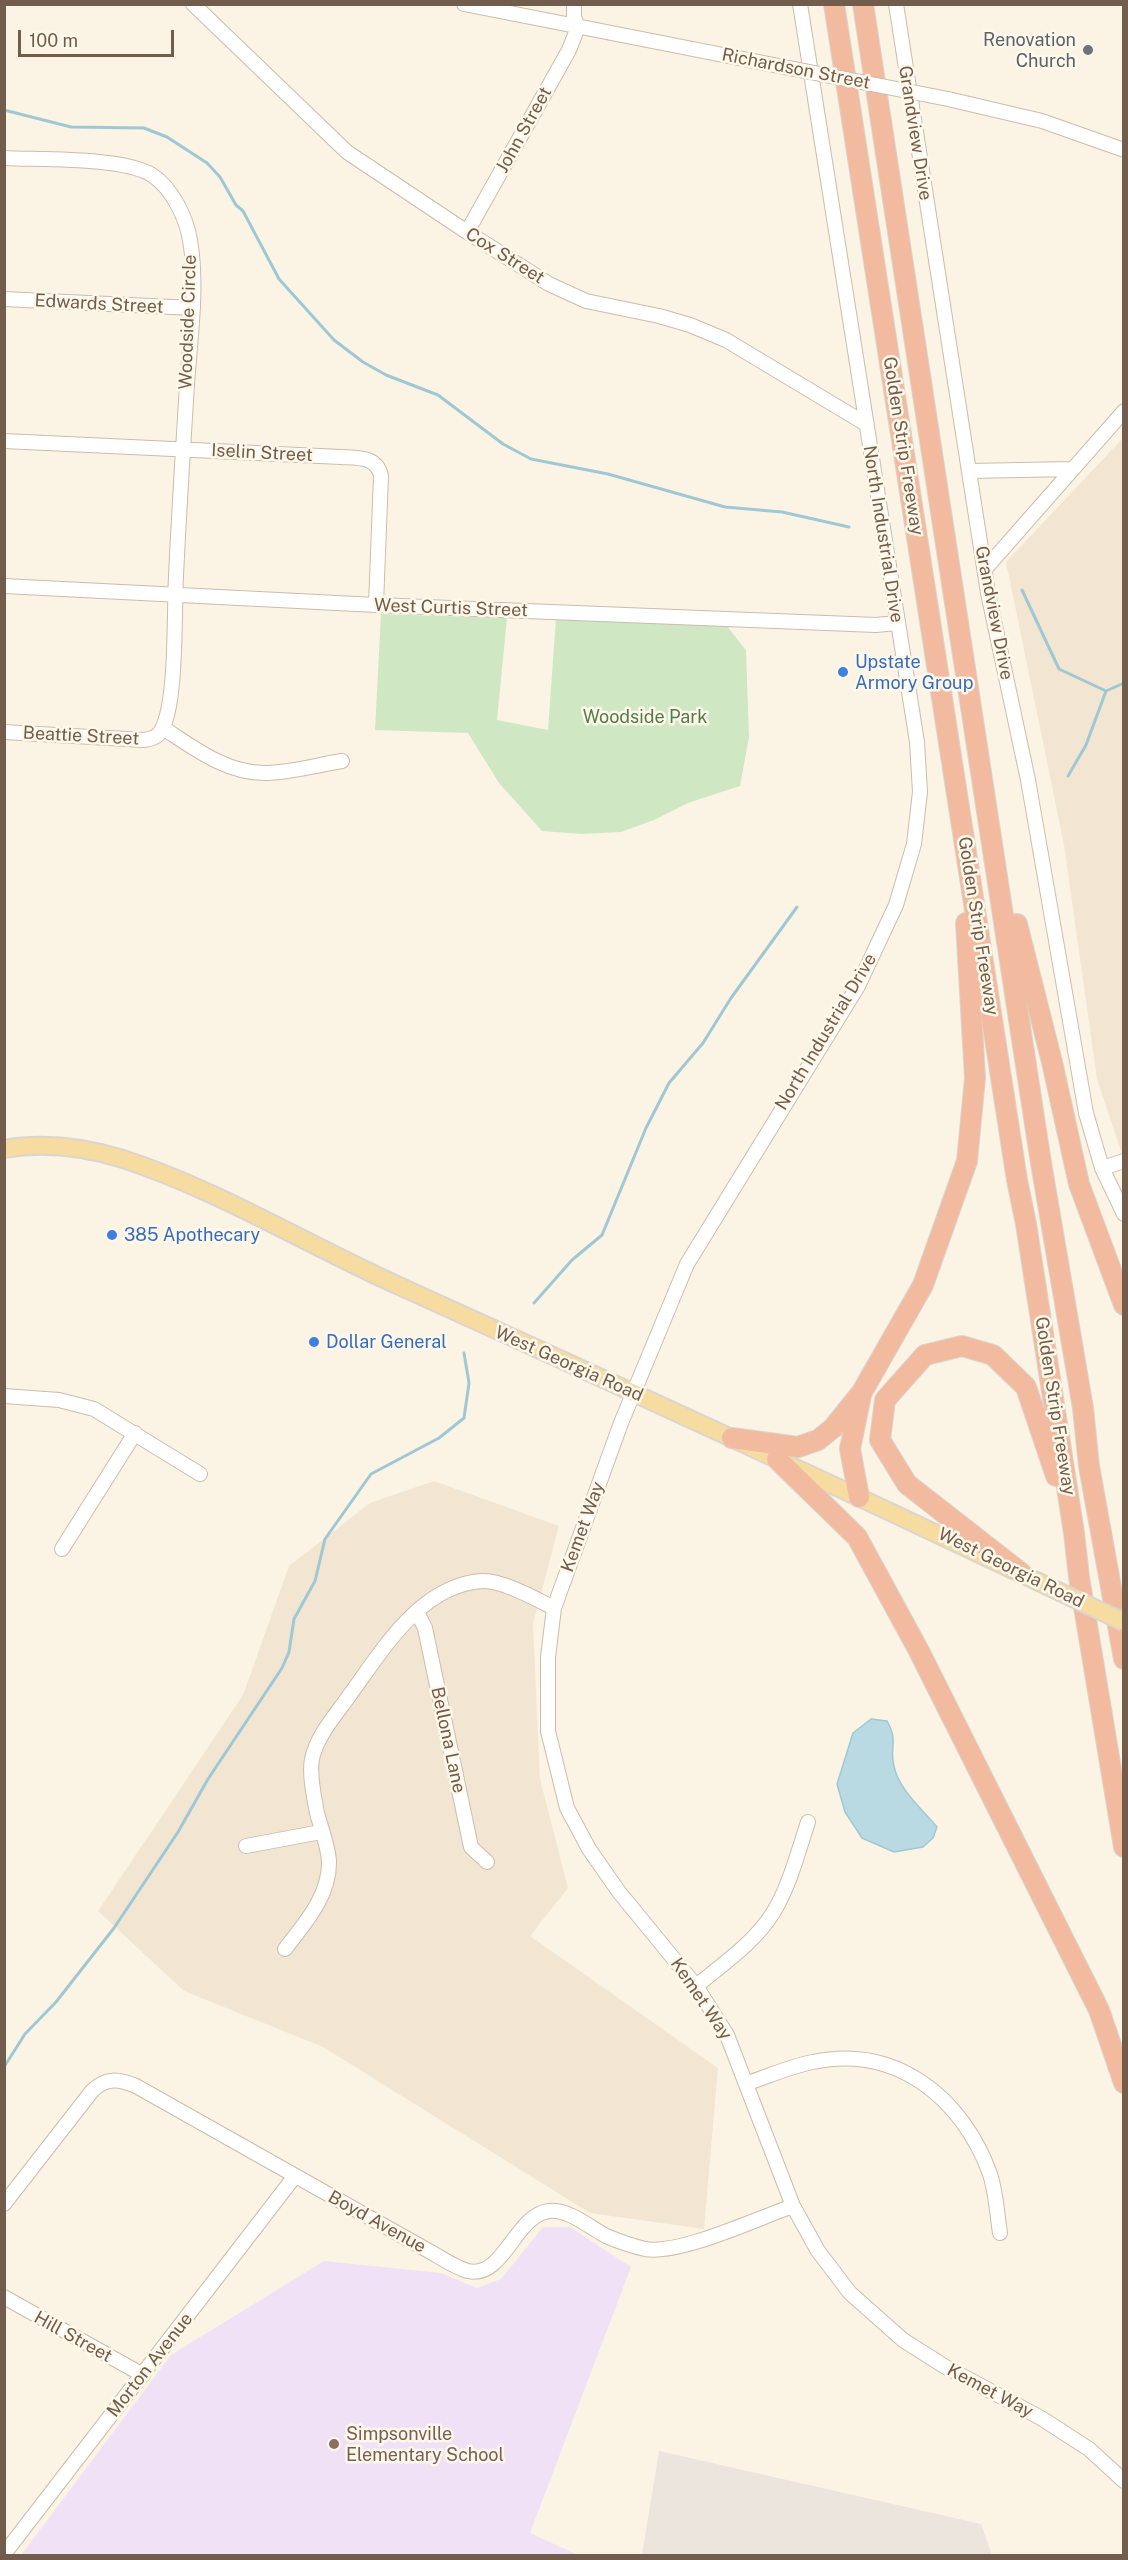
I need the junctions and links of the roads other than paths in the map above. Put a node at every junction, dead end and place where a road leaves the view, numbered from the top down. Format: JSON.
{"nodes":[{"id":1,"x":193,"y":4,"type":"edge"},
{"id":2,"x":464,"y":4,"type":"edge"},
{"id":3,"x":574,"y":4,"type":"edge"},
{"id":4,"x":800,"y":4,"type":"edge"},
{"id":5,"x":834,"y":4,"type":"edge"},
{"id":6,"x":863,"y":4,"type":"edge"},
{"id":7,"x":896,"y":4,"type":"edge"},
{"id":8,"x":578,"y":27,"type":"junction"},
{"id":9,"x":1124,"y":150,"type":"edge"},
{"id":10,"x":4,"y":158,"type":"edge"},
{"id":11,"x":467,"y":232,"type":"junction"},
{"id":12,"x":4,"y":299,"type":"edge"},
{"id":13,"x":193,"y":308,"type":"junction"},
{"id":14,"x":1124,"y":411,"type":"edge"},
{"id":15,"x":866,"y":424,"type":"junction"},
{"id":16,"x":4,"y":441,"type":"edge"},
{"id":17,"x":183,"y":450,"type":"junction"},
{"id":18,"x":1071,"y":469,"type":"junction"},
{"id":19,"x":970,"y":471,"type":"junction"},
{"id":20,"x":986,"y":568,"type":"junction"},
{"id":21,"x":4,"y":586,"type":"edge"},
{"id":22,"x":175,"y":595,"type":"junction"},
{"id":23,"x":376,"y":605,"type":"junction"},
{"id":24,"x":897,"y":623,"type":"junction"},
{"id":25,"x":163,"y":728,"type":"junction"},
{"id":26,"x":4,"y":732,"type":"edge"},
{"id":27,"x":342,"y":761,"type":"dead end"},
{"id":28,"x":988,"y":812,"type":"junction"},
{"id":29,"x":962,"y":824,"type":"junction"},
{"id":30,"x":4,"y":1149,"type":"edge"},
{"id":31,"x":1124,"y":1161,"type":"edge"},
{"id":32,"x":1102,"y":1168,"type":"junction"},
{"id":33,"x":1124,"y":1214,"type":"edge"},
{"id":34,"x":1124,"y":1305,"type":"edge"},
{"id":35,"x":632,"y":1392,"type":"junction"},
{"id":36,"x":862,"y":1392,"type":"junction"},
{"id":37,"x":4,"y":1396,"type":"edge"},
{"id":38,"x":135,"y":1433,"type":"junction"},
{"id":39,"x":732,"y":1438,"type":"junction"},
{"id":40,"x":777,"y":1459,"type":"junction"},
{"id":41,"x":200,"y":1474,"type":"dead end"},
{"id":42,"x":859,"y":1497,"type":"junction"},
{"id":43,"x":1074,"y":1533,"type":"junction"},
{"id":44,"x":62,"y":1550,"type":"dead end"},
{"id":45,"x":1021,"y":1573,"type":"junction"},
{"id":46,"x":554,"y":1608,"type":"junction"},
{"id":47,"x":417,"y":1612,"type":"junction"},
{"id":48,"x":1124,"y":1622,"type":"edge"},
{"id":49,"x":1124,"y":1659,"type":"edge"},
{"id":50,"x":808,"y":1822,"type":"dead end"},
{"id":51,"x":321,"y":1832,"type":"junction"},
{"id":52,"x":246,"y":1846,"type":"dead end"},
{"id":53,"x":1124,"y":1847,"type":"edge"},
{"id":54,"x":487,"y":1862,"type":"dead end"},
{"id":55,"x":285,"y":1949,"type":"dead end"},
{"id":56,"x":696,"y":1986,"type":"junction"},
{"id":57,"x":1124,"y":2083,"type":"edge"},
{"id":58,"x":748,"y":2084,"type":"junction"},
{"id":59,"x":295,"y":2176,"type":"junction"},
{"id":60,"x":4,"y":2204,"type":"edge"},
{"id":61,"x":793,"y":2206,"type":"junction"},
{"id":62,"x":1000,"y":2233,"type":"dead end"},
{"id":63,"x":4,"y":2297,"type":"edge"},
{"id":64,"x":143,"y":2374,"type":"junction"},
{"id":65,"x":1124,"y":2481,"type":"edge"},
{"id":66,"x":4,"y":2554,"type":"edge"}],
"edges":[{"from":1,"to":11,"type":"street","name":"Cox Street"},
{"from":2,"to":8,"type":"street","name":"Richardson Street"},
{"from":3,"to":8,"type":"street"},
{"from":4,"to":15,"type":"street","name":"North Industrial Drive"},
{"from":5,"to":29,"type":"highway","name":"Golden Strip Freeway"},
{"from":6,"to":28,"type":"highway","name":"Golden Strip Freeway"},
{"from":7,"to":19,"type":"street","name":"Grandview Drive"},
{"from":8,"to":9,"type":"street","name":"Richardson Street","bridge":true},
{"from":8,"to":11,"type":"street","name":"John Street"},
{"from":10,"to":13,"type":"street","name":"Woodside Circle"},
{"from":11,"to":15,"type":"street","name":"Cox Street"},
{"from":12,"to":13,"type":"street","name":"Edwards Street"},
{"from":13,"to":17,"type":"street","name":"Woodside Circle"},
{"from":14,"to":18,"type":"street"},
{"from":15,"to":24,"type":"street","name":"North Industrial Drive"},
{"from":16,"to":17,"type":"street","name":"Iselin Street"},
{"from":17,"to":22,"type":"street","name":"Woodside Circle"},
{"from":17,"to":23,"type":"street","name":"Iselin Street"},
{"from":18,"to":19,"type":"street"},
{"from":18,"to":20,"type":"street"},
{"from":19,"to":20,"type":"street","name":"Grandview Drive"},
{"from":20,"to":32,"type":"street","name":"Grandview Drive"},
{"from":21,"to":22,"type":"street","name":"West Curtis Street"},
{"from":22,"to":23,"type":"street","name":"West Curtis Street"},
{"from":22,"to":25,"type":"street","name":"Beattie Street"},
{"from":23,"to":24,"type":"street","name":"West Curtis Street"},
{"from":24,"to":35,"type":"street","name":"North Industrial Drive"},
{"from":25,"to":26,"type":"street","name":"Beattie Street"},
{"from":25,"to":27,"type":"street"},
{"from":28,"to":34,"type":"highway"},
{"from":28,"to":49,"type":"highway","name":"Golden Strip Freeway"},
{"from":29,"to":36,"type":"highway"},
{"from":29,"to":43,"type":"highway","name":"Golden Strip Freeway"},
{"from":30,"to":35,"type":"main road","name":"West Georgia Road"},
{"from":31,"to":32,"type":"street"},
{"from":32,"to":33,"type":"street","name":"Grandview Drive"},
{"from":35,"to":39,"type":"main road","name":"West Georgia Road"},
{"from":35,"to":46,"type":"street","name":"Kemet Way"},
{"from":36,"to":39,"type":"highway"},
{"from":36,"to":42,"type":"highway"},
{"from":37,"to":38,"type":"street"},
{"from":38,"to":41,"type":"street"},
{"from":38,"to":44,"type":"street"},
{"from":39,"to":40,"type":"main road","name":"West Georgia Road"},
{"from":40,"to":42,"type":"main road","name":"West Georgia Road"},
{"from":40,"to":57,"type":"highway"},
{"from":42,"to":45,"type":"main road","name":"West Georgia Road"},
{"from":43,"to":45,"type":"highway"},
{"from":43,"to":53,"type":"highway","name":"Golden Strip Freeway"},
{"from":45,"to":48,"type":"main road","name":"West Georgia Road","bridge":true},
{"from":46,"to":47,"type":"street"},
{"from":46,"to":56,"type":"street","name":"Kemet Way"},
{"from":47,"to":51,"type":"street"},
{"from":47,"to":54,"type":"street","name":"Bellona Lane"},
{"from":50,"to":56,"type":"street"},
{"from":51,"to":52,"type":"street"},
{"from":51,"to":55,"type":"street"},
{"from":56,"to":58,"type":"street","name":"Kemet Way"},
{"from":58,"to":61,"type":"street","name":"Kemet Way"},
{"from":58,"to":62,"type":"street"},
{"from":59,"to":60,"type":"street","name":"Boyd Avenue"},
{"from":59,"to":61,"type":"street","name":"Boyd Avenue"},
{"from":59,"to":64,"type":"street","name":"Morton Avenue"},
{"from":61,"to":65,"type":"street","name":"Kemet Way"},
{"from":63,"to":64,"type":"street","name":"Hill Street"},
{"from":64,"to":66,"type":"street","name":"Morton Avenue"}]}
